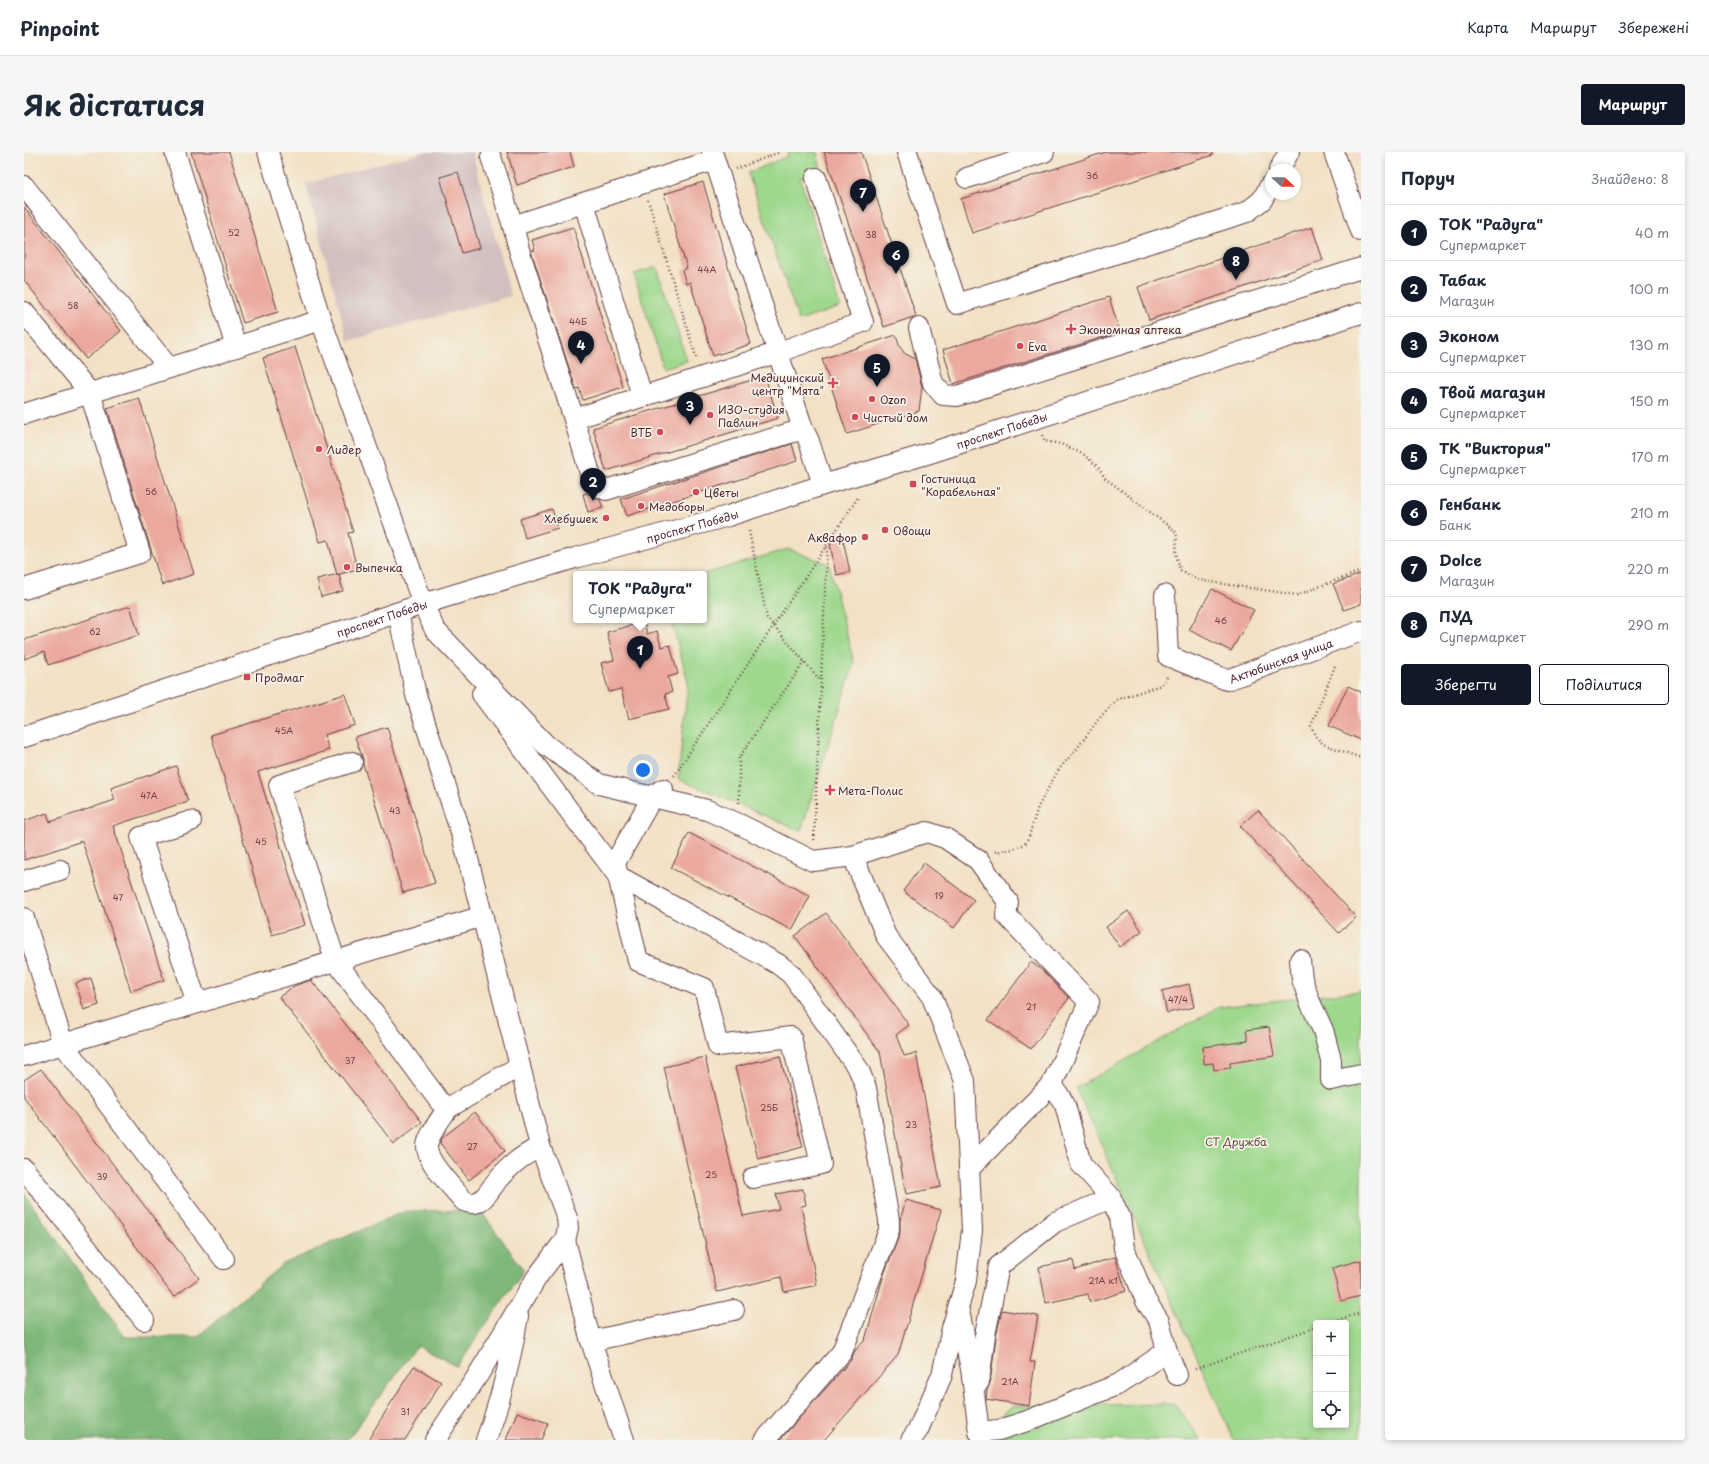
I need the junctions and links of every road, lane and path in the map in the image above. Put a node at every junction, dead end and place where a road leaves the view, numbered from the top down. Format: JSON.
{"nodes":[{"id":1,"x":175,"y":152,"type":"edge"},
{"id":2,"x":268,"y":152,"type":"edge"},
{"id":3,"x":780,"y":152,"type":"edge"},
{"id":4,"x":907,"y":152,"type":"edge"},
{"id":5,"x":1044,"y":152,"type":"edge"},
{"id":6,"x":1288,"y":152,"type":"edge"},
{"id":7,"x":1334,"y":152,"type":"edge"},
{"id":8,"x":491,"y":157,"type":"dead end"},
{"id":9,"x":715,"y":162,"type":"edge"},
{"id":10,"x":1282,"y":164,"type":"edge"},
{"id":11,"x":816,"y":178,"type":"dead end"},
{"id":12,"x":967,"y":178,"type":"dead end"},
{"id":13,"x":24,"y":186,"type":"edge"},
{"id":14,"x":1265,"y":195,"type":"edge"},
{"id":15,"x":649,"y":196,"type":"dead end"},
{"id":16,"x":1355,"y":197,"type":"edge"},
{"id":17,"x":584,"y":203,"type":"junction"},
{"id":18,"x":513,"y":226,"type":"junction"},
{"id":19,"x":1361,"y":231,"type":"edge"},
{"id":20,"x":1361,"y":268,"type":"edge"},
{"id":21,"x":24,"y":312,"type":"edge"},
{"id":22,"x":1361,"y":313,"type":"edge"},
{"id":23,"x":321,"y":320,"type":"junction"},
{"id":24,"x":919,"y":328,"type":"dead end"},
{"id":25,"x":236,"y":347,"type":"junction"},
{"id":26,"x":779,"y":352,"type":"junction"},
{"id":27,"x":169,"y":368,"type":"junction"},
{"id":28,"x":701,"y":377,"type":"junction"},
{"id":29,"x":90,"y":393,"type":"junction"},
{"id":30,"x":642,"y":396,"type":"junction"},
{"id":31,"x":24,"y":414,"type":"edge"},
{"id":32,"x":574,"y":419,"type":"junction"},
{"id":33,"x":803,"y":429,"type":"junction"},
{"id":34,"x":1042,"y":435,"type":"dead end"},
{"id":35,"x":823,"y":485,"type":"junction"},
{"id":36,"x":859,"y":496,"type":"dead end"},
{"id":37,"x":749,"y":531,"type":"dead end"},
{"id":38,"x":827,"y":545,"type":"junction"},
{"id":39,"x":1361,"y":571,"type":"edge"},
{"id":40,"x":24,"y":589,"type":"edge"},
{"id":41,"x":1165,"y":595,"type":"dead end"},
{"id":42,"x":423,"y":604,"type":"junction"},
{"id":43,"x":398,"y":613,"type":"junction"},
{"id":44,"x":773,"y":626,"type":"junction"},
{"id":45,"x":434,"y":630,"type":"junction"},
{"id":46,"x":1361,"y":631,"type":"edge"},
{"id":47,"x":804,"y":662,"type":"junction"},
{"id":48,"x":1181,"y":662,"type":"junction"},
{"id":49,"x":1335,"y":666,"type":"dead end"},
{"id":50,"x":821,"y":682,"type":"junction"},
{"id":51,"x":24,"y":737,"type":"edge"},
{"id":52,"x":1361,"y":758,"type":"edge"},
{"id":53,"x":352,"y":762,"type":"dead end"},
{"id":54,"x":660,"y":792,"type":"junction"},
{"id":55,"x":190,"y":820,"type":"dead end"},
{"id":56,"x":739,"y":824,"type":"junction"},
{"id":57,"x":989,"y":852,"type":"dead end"},
{"id":58,"x":853,"y":856,"type":"junction"},
{"id":59,"x":814,"y":861,"type":"junction"},
{"id":60,"x":60,"y":870,"type":"dead end"},
{"id":61,"x":618,"y":876,"type":"junction"},
{"id":62,"x":24,"y":882,"type":"edge"},
{"id":63,"x":483,"y":916,"type":"junction"},
{"id":64,"x":24,"y":918,"type":"edge"},
{"id":65,"x":335,"y":960,"type":"junction"},
{"id":66,"x":1300,"y":960,"type":"dead end"},
{"id":67,"x":196,"y":1003,"type":"junction"},
{"id":68,"x":63,"y":1044,"type":"junction"},
{"id":69,"x":24,"y":1056,"type":"edge"},
{"id":70,"x":520,"y":1066,"type":"junction"},
{"id":71,"x":1361,"y":1074,"type":"edge"},
{"id":72,"x":1052,"y":1084,"type":"junction"},
{"id":73,"x":448,"y":1108,"type":"junction"},
{"id":74,"x":540,"y":1146,"type":"junction"},
{"id":75,"x":24,"y":1169,"type":"edge"},
{"id":76,"x":969,"y":1169,"type":"junction"},
{"id":77,"x":753,"y":1178,"type":"dead end"},
{"id":78,"x":1111,"y":1198,"type":"junction"},
{"id":79,"x":565,"y":1240,"type":"junction"},
{"id":80,"x":224,"y":1259,"type":"dead end"},
{"id":81,"x":520,"y":1304,"type":"junction"},
{"id":82,"x":958,"y":1307,"type":"junction"},
{"id":83,"x":734,"y":1310,"type":"dead end"},
{"id":84,"x":1361,"y":1313,"type":"edge"},
{"id":85,"x":144,"y":1320,"type":"dead end"},
{"id":86,"x":1336,"y":1320,"type":"edge"},
{"id":87,"x":1313,"y":1328,"type":"edge"},
{"id":88,"x":591,"y":1341,"type":"junction"},
{"id":89,"x":1167,"y":1351,"type":"junction"},
{"id":90,"x":1177,"y":1375,"type":"joint"},
{"id":91,"x":978,"y":1437,"type":"edge"},
{"id":92,"x":435,"y":1440,"type":"edge"},
{"id":93,"x":486,"y":1440,"type":"edge"},
{"id":94,"x":624,"y":1440,"type":"edge"},
{"id":95,"x":765,"y":1440,"type":"edge"},
{"id":96,"x":911,"y":1440,"type":"edge"}],
"edges":[{"from":1,"to":25,"type":"street"},
{"from":2,"to":23,"type":"street"},
{"from":3,"to":9,"type":"path"},
{"from":4,"to":14,"type":"street"},
{"from":5,"to":12,"type":"street"},
{"from":6,"to":10,"type":"street"},
{"from":7,"to":16,"type":"street"},
{"from":8,"to":18,"type":"street"},
{"from":9,"to":17,"type":"street"},
{"from":9,"to":26,"type":"street"},
{"from":11,"to":26,"type":"street"},
{"from":13,"to":27,"type":"street"},
{"from":15,"to":28,"type":"path"},
{"from":16,"to":19,"type":"street"},
{"from":17,"to":18,"type":"street"},
{"from":17,"to":30,"type":"street"},
{"from":18,"to":32,"type":"street"},
{"from":20,"to":24,"type":"street"},
{"from":21,"to":29,"type":"street"},
{"from":22,"to":35,"type":"street","name":"проспект Победы"},
{"from":23,"to":25,"type":"street"},
{"from":23,"to":42,"type":"street"},
{"from":25,"to":27,"type":"street"},
{"from":26,"to":28,"type":"street"},
{"from":26,"to":33,"type":"street"},
{"from":27,"to":29,"type":"street"},
{"from":28,"to":30,"type":"street"},
{"from":29,"to":31,"type":"street"},
{"from":29,"to":40,"type":"street"},
{"from":30,"to":32,"type":"street"},
{"from":32,"to":33,"type":"street"},
{"from":33,"to":35,"type":"street"},
{"from":34,"to":39,"type":"path"},
{"from":35,"to":42,"type":"street","name":"проспект Победы"},
{"from":36,"to":38,"type":"path"},
{"from":37,"to":44,"type":"path"},
{"from":38,"to":44,"type":"path"},
{"from":38,"to":50,"type":"path"},
{"from":41,"to":48,"type":"street","name":"Актюбинская улица"},
{"from":42,"to":43,"type":"street","name":"проспект Победы"},
{"from":42,"to":45,"type":"street"},
{"from":43,"to":51,"type":"street","name":"проспект Победы"},
{"from":43,"to":63,"type":"street"},
{"from":44,"to":47,"type":"path"},
{"from":44,"to":54,"type":"path"},
{"from":45,"to":54,"type":"street"},
{"from":45,"to":61,"type":"street"},
{"from":46,"to":48,"type":"street","name":"Актюбинская улица"},
{"from":47,"to":50,"type":"path"},
{"from":47,"to":56,"type":"path"},
{"from":48,"to":57,"type":"path"},
{"from":49,"to":52,"type":"path"},
{"from":50,"to":59,"type":"path"},
{"from":53,"to":65,"type":"street"},
{"from":54,"to":56,"type":"street"},
{"from":54,"to":61,"type":"street"},
{"from":55,"to":67,"type":"street"},
{"from":56,"to":59,"type":"street"},
{"from":58,"to":59,"type":"street"},
{"from":58,"to":72,"type":"street"},
{"from":58,"to":76,"type":"street"},
{"from":60,"to":62,"type":"street"},
{"from":61,"to":77,"type":"street"},
{"from":61,"to":95,"type":"street"},
{"from":63,"to":65,"type":"street"},
{"from":63,"to":70,"type":"street"},
{"from":64,"to":68,"type":"street"},
{"from":65,"to":67,"type":"street"},
{"from":65,"to":73,"type":"street"},
{"from":66,"to":71,"type":"street"},
{"from":67,"to":68,"type":"street"},
{"from":68,"to":69,"type":"street"},
{"from":68,"to":80,"type":"street"},
{"from":70,"to":73,"type":"street"},
{"from":70,"to":74,"type":"street"},
{"from":72,"to":76,"type":"street"},
{"from":72,"to":78,"type":"street"},
{"from":73,"to":74,"type":"street"},
{"from":74,"to":79,"type":"street"},
{"from":75,"to":85,"type":"street"},
{"from":76,"to":82,"type":"street"},
{"from":78,"to":89,"type":"street"},
{"from":78,"to":91,"type":"street"},
{"from":79,"to":81,"type":"street"},
{"from":79,"to":88,"type":"street"},
{"from":81,"to":92,"type":"street"},
{"from":81,"to":93,"type":"street"},
{"from":82,"to":91,"type":"street"},
{"from":82,"to":96,"type":"street"},
{"from":83,"to":88,"type":"street"},
{"from":84,"to":86,"type":"path"},
{"from":87,"to":90,"type":"path"},
{"from":88,"to":94,"type":"street"},
{"from":89,"to":90,"type":"street"},
{"from":89,"to":91,"type":"street"}]}
